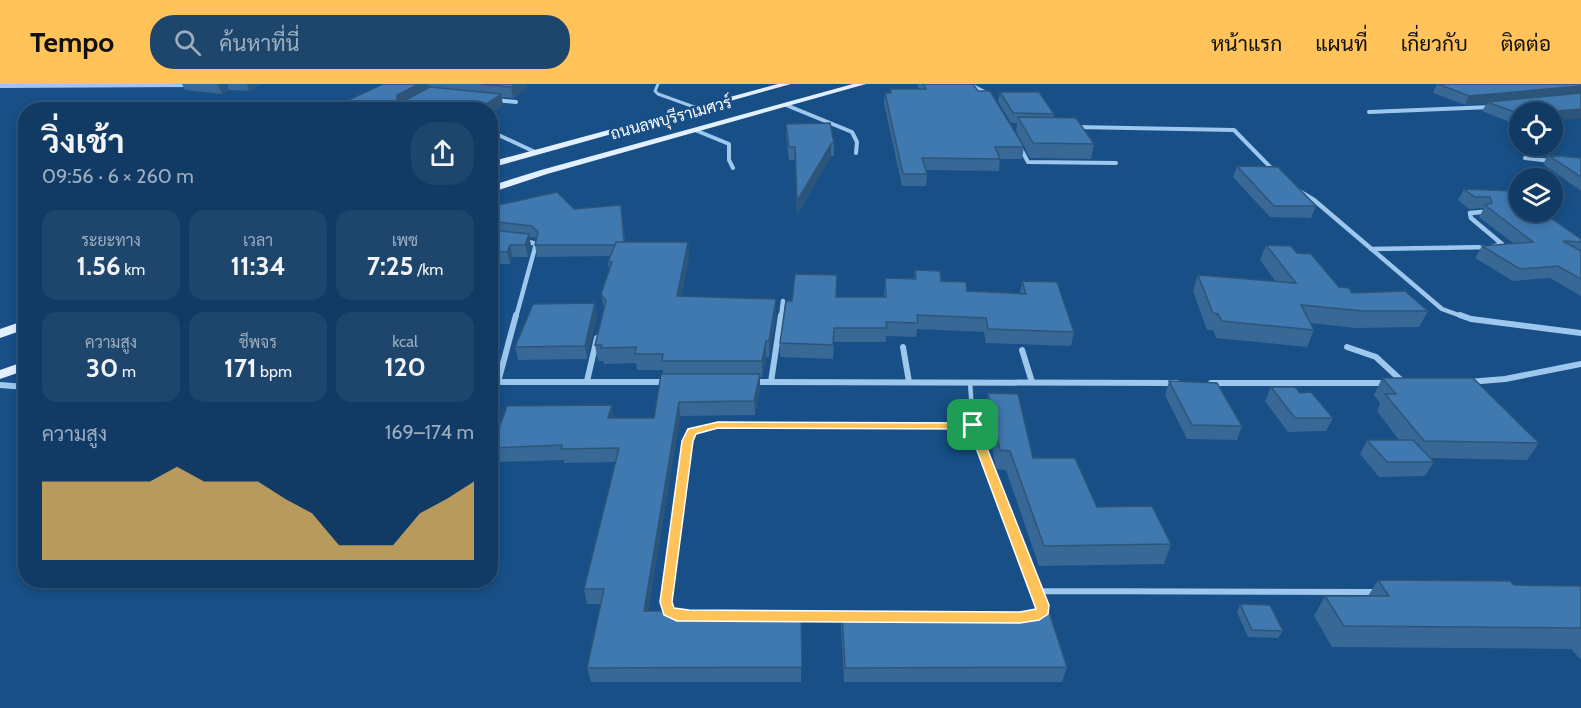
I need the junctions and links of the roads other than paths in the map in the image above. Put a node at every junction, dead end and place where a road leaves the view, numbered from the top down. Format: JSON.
{"nodes":[{"id":1,"x":658,"y":84,"type":"edge"},
{"id":2,"x":787,"y":84,"type":"edge"},
{"id":3,"x":862,"y":84,"type":"edge"},
{"id":4,"x":969,"y":84,"type":"edge"},
{"id":5,"x":0,"y":86,"type":"edge"},
{"id":6,"x":200,"y":86,"type":"dead end"},
{"id":7,"x":485,"y":99,"type":"edge"},
{"id":8,"x":993,"y":99,"type":"edge"},
{"id":9,"x":516,"y":102,"type":"dead end"},
{"id":10,"x":786,"y":105,"type":"junction"},
{"id":11,"x":1500,"y":106,"type":"edge"},
{"id":12,"x":697,"y":108,"type":"junction"},
{"id":13,"x":1369,"y":112,"type":"dead end"},
{"id":14,"x":1068,"y":127,"type":"edge"},
{"id":15,"x":695,"y":130,"type":"junction"},
{"id":16,"x":498,"y":135,"type":"edge"},
{"id":17,"x":1019,"y":144,"type":"edge"},
{"id":18,"x":535,"y":152,"type":"junction"},
{"id":19,"x":856,"y":153,"type":"dead end"},
{"id":20,"x":1525,"y":158,"type":"dead end"},
{"id":21,"x":1559,"y":162,"type":"edge"},
{"id":22,"x":498,"y":163,"type":"edge"},
{"id":23,"x":1116,"y":164,"type":"dead end"},
{"id":24,"x":733,"y":168,"type":"dead end"},
{"id":25,"x":1280,"y":177,"type":"edge"},
{"id":26,"x":1291,"y":185,"type":"edge"},
{"id":27,"x":498,"y":187,"type":"edge"},
{"id":28,"x":1482,"y":212,"type":"dead end"},
{"id":29,"x":518,"y":239,"type":"edge"},
{"id":30,"x":1371,"y":249,"type":"junction"},
{"id":31,"x":783,"y":301,"type":"edge"},
{"id":32,"x":600,"y":325,"type":"edge"},
{"id":33,"x":18,"y":327,"type":"edge"},
{"id":34,"x":1581,"y":333,"type":"edge"},
{"id":35,"x":0,"y":334,"type":"edge"},
{"id":36,"x":903,"y":347,"type":"dead end"},
{"id":37,"x":1347,"y":347,"type":"dead end"},
{"id":38,"x":1022,"y":350,"type":"dead end"},
{"id":39,"x":1581,"y":364,"type":"edge"},
{"id":40,"x":18,"y":368,"type":"edge"},
{"id":41,"x":0,"y":375,"type":"edge"},
{"id":42,"x":587,"y":381,"type":"junction"},
{"id":43,"x":498,"y":382,"type":"joint"},
{"id":44,"x":679,"y":382,"type":"edge"},
{"id":45,"x":748,"y":382,"type":"edge"},
{"id":46,"x":771,"y":382,"type":"junction"},
{"id":47,"x":909,"y":382,"type":"junction"},
{"id":48,"x":970,"y":382,"type":"junction"},
{"id":49,"x":1032,"y":382,"type":"junction"},
{"id":50,"x":1462,"y":382,"type":"edge"},
{"id":51,"x":1187,"y":383,"type":"edge"},
{"id":52,"x":1199,"y":383,"type":"edge"},
{"id":53,"x":1405,"y":383,"type":"junction"},
{"id":54,"x":1416,"y":383,"type":"edge"},
{"id":55,"x":0,"y":385,"type":"edge"},
{"id":56,"x":18,"y":386,"type":"edge"},
{"id":57,"x":973,"y":425,"type":"junction"},
{"id":58,"x":1036,"y":591,"type":"junction"},
{"id":59,"x":1380,"y":592,"type":"edge"},
{"id":60,"x":683,"y":616,"type":"edge"},
{"id":61,"x":784,"y":616,"type":"edge"},
{"id":62,"x":855,"y":617,"type":"edge"},
{"id":63,"x":1031,"y":617,"type":"edge"}],
"edges":[{"from":1,"to":12,"type":"lane"},
{"from":2,"to":12,"type":"main road","name":"ถนนลพบุรีราเมศวร์"},
{"from":3,"to":10,"type":"main road","name":"ถนนลพบุรีราเมศวร์"},
{"from":4,"to":8,"type":"street"},
{"from":5,"to":6,"type":"street"},
{"from":7,"to":9,"type":"street"},
{"from":10,"to":15,"type":"main road","name":"ถนนลพบุรีราเมศวร์"},
{"from":10,"to":19,"type":"street"},
{"from":11,"to":13,"type":"street"},
{"from":12,"to":18,"type":"main road","name":"ถนนลพบุรีราเมศวร์"},
{"from":14,"to":25,"type":"street"},
{"from":15,"to":24,"type":"street"},
{"from":15,"to":27,"type":"main road","name":"ถนนลพบุรีราเมศวร์"},
{"from":16,"to":18,"type":"street"},
{"from":17,"to":23,"type":"street"},
{"from":18,"to":22,"type":"main road","name":"ถนนลพบุรีราเมศวร์"},
{"from":20,"to":21,"type":"street"},
{"from":26,"to":30,"type":"street"},
{"from":28,"to":30,"type":"street"},
{"from":29,"to":43,"type":"street"},
{"from":30,"to":34,"type":"street"},
{"from":31,"to":46,"type":"street"},
{"from":32,"to":42,"type":"street"},
{"from":33,"to":35,"type":"main road"},
{"from":36,"to":47,"type":"street"},
{"from":37,"to":53,"type":"street"},
{"from":38,"to":49,"type":"street"},
{"from":39,"to":50,"type":"street"},
{"from":40,"to":41,"type":"main road"},
{"from":42,"to":43,"type":"street"},
{"from":42,"to":44,"type":"street"},
{"from":45,"to":46,"type":"street"},
{"from":46,"to":47,"type":"street"},
{"from":47,"to":48,"type":"street"},
{"from":48,"to":49,"type":"street"},
{"from":48,"to":57,"type":"lane"},
{"from":49,"to":51,"type":"street"},
{"from":52,"to":53,"type":"street"},
{"from":53,"to":54,"type":"street"},
{"from":55,"to":56,"type":"street"},
{"from":57,"to":58,"type":"lane"},
{"from":57,"to":60,"type":"lane"},
{"from":58,"to":59,"type":"lane"},
{"from":58,"to":63,"type":"lane"},
{"from":61,"to":62,"type":"lane"}]}
